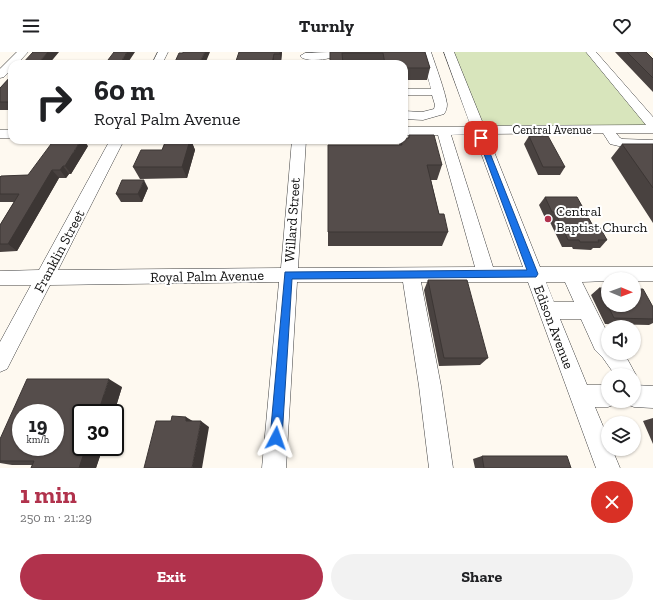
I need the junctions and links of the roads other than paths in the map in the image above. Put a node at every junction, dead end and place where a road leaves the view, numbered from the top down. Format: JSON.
{"nodes":[{"id":1,"x":23,"y":52,"type":"edge"},
{"id":2,"x":326,"y":52,"type":"edge"},
{"id":3,"x":426,"y":52,"type":"edge"},
{"id":4,"x":448,"y":52,"type":"edge"},
{"id":5,"x":591,"y":52,"type":"edge"},
{"id":6,"x":305,"y":57,"type":"edge"},
{"id":7,"x":15,"y":60,"type":"edge"},
{"id":8,"x":8,"y":67,"type":"edge"},
{"id":9,"x":0,"y":75,"type":"edge"},
{"id":10,"x":408,"y":92,"type":"edge"},
{"id":11,"x":438,"y":92,"type":"junction"},
{"id":12,"x":408,"y":115,"type":"edge"},
{"id":13,"x":653,"y":125,"type":"edge"},
{"id":14,"x":607,"y":130,"type":"junction"},
{"id":15,"x":653,"y":130,"type":"edge"},
{"id":16,"x":408,"y":131,"type":"edge"},
{"id":17,"x":443,"y":131,"type":"junction"},
{"id":18,"x":478,"y":131,"type":"junction"},
{"id":19,"x":115,"y":144,"type":"edge"},
{"id":20,"x":299,"y":144,"type":"edge"},
{"id":21,"x":653,"y":144,"type":"edge"},
{"id":22,"x":486,"y":274,"type":"junction"},
{"id":23,"x":533,"y":274,"type":"junction"},
{"id":24,"x":570,"y":274,"type":"junction"},
{"id":25,"x":653,"y":274,"type":"edge"},
{"id":26,"x":288,"y":275,"type":"junction"},
{"id":27,"x":411,"y":275,"type":"junction"},
{"id":28,"x":0,"y":278,"type":"edge"},
{"id":29,"x":45,"y":278,"type":"junction"},
{"id":30,"x":547,"y":310,"type":"junction"},
{"id":31,"x":587,"y":311,"type":"junction"},
{"id":32,"x":601,"y":341,"type":"edge"},
{"id":33,"x":0,"y":362,"type":"edge"},
{"id":34,"x":580,"y":396,"type":"junction"},
{"id":35,"x":601,"y":396,"type":"edge"},
{"id":36,"x":274,"y":468,"type":"edge"},
{"id":37,"x":441,"y":468,"type":"edge"},
{"id":38,"x":608,"y":468,"type":"edge"}],
"edges":[{"from":1,"to":7,"type":"street"},
{"from":2,"to":6,"type":"street"},
{"from":3,"to":11,"type":"street"},
{"from":4,"to":18,"type":"street","name":"Edison Avenue"},
{"from":5,"to":13,"type":"street"},
{"from":8,"to":9,"type":"street"},
{"from":10,"to":11,"type":"street"},
{"from":11,"to":12,"type":"street"},
{"from":14,"to":15,"type":"street","name":"Central Avenue"},
{"from":14,"to":18,"type":"street","name":"Central Avenue"},
{"from":14,"to":21,"type":"street"},
{"from":16,"to":17,"type":"street","name":"Central Avenue"},
{"from":17,"to":18,"type":"street","name":"Central Avenue"},
{"from":17,"to":22,"type":"street"},
{"from":18,"to":23,"type":"street","name":"Edison Avenue"},
{"from":19,"to":29,"type":"street","name":"Franklin Street"},
{"from":20,"to":26,"type":"street","name":"Willard Street"},
{"from":22,"to":23,"type":"street","name":"Royal Palm Avenue"},
{"from":22,"to":27,"type":"street","name":"Royal Palm Avenue"},
{"from":23,"to":24,"type":"street","name":"Royal Palm Avenue"},
{"from":23,"to":30,"type":"street","name":"Edison Avenue"},
{"from":24,"to":25,"type":"street","name":"Royal Palm Avenue"},
{"from":24,"to":31,"type":"street"},
{"from":26,"to":27,"type":"street","name":"Royal Palm Avenue"},
{"from":26,"to":29,"type":"street","name":"Royal Palm Avenue"},
{"from":26,"to":36,"type":"street","name":"Willard Street"},
{"from":27,"to":37,"type":"street"},
{"from":28,"to":29,"type":"street","name":"Royal Palm Avenue"},
{"from":29,"to":33,"type":"street","name":"Franklin Street"},
{"from":30,"to":31,"type":"street"},
{"from":30,"to":34,"type":"street","name":"Edison Avenue"},
{"from":31,"to":32,"type":"street"},
{"from":34,"to":35,"type":"street"},
{"from":34,"to":38,"type":"street","name":"Edison Avenue"}]}
